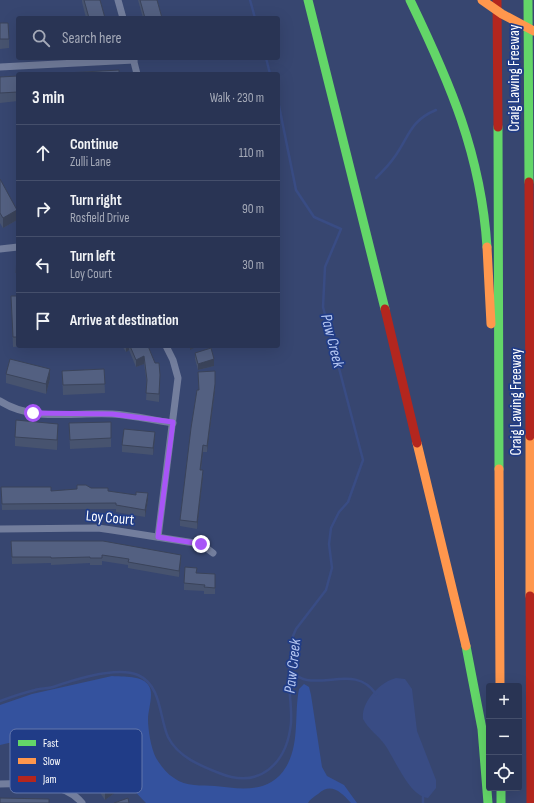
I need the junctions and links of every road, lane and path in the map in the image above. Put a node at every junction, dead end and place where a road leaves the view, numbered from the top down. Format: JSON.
{"nodes":[{"id":1,"x":118,"y":0,"type":"edge"},
{"id":2,"x":308,"y":0,"type":"edge"},
{"id":3,"x":410,"y":0,"type":"edge"},
{"id":4,"x":482,"y":0,"type":"edge"},
{"id":5,"x":497,"y":0,"type":"edge"},
{"id":6,"x":528,"y":0,"type":"edge"},
{"id":7,"x":122,"y":16,"type":"edge"},
{"id":8,"x":534,"y":31,"type":"edge"},
{"id":9,"x":116,"y":60,"type":"edge"},
{"id":10,"x":133,"y":60,"type":"edge"},
{"id":11,"x":0,"y":67,"type":"edge"},
{"id":12,"x":136,"y":72,"type":"edge"},
{"id":13,"x":16,"y":247,"type":"edge"},
{"id":14,"x":0,"y":249,"type":"edge"},
{"id":15,"x":167,"y":348,"type":"edge"},
{"id":16,"x":0,"y":401,"type":"edge"},
{"id":17,"x":173,"y":422,"type":"junction"},
{"id":18,"x":499,"y":456,"type":"junction"},
{"id":19,"x":0,"y":529,"type":"edge"},
{"id":20,"x":158,"y":537,"type":"junction"},
{"id":21,"x":213,"y":553,"type":"dead end"},
{"id":22,"x":500,"y":683,"type":"edge"},
{"id":23,"x":501,"y":791,"type":"edge"},
{"id":24,"x":68,"y":793,"type":"edge"},
{"id":25,"x":82,"y":803,"type":"edge"},
{"id":26,"x":488,"y":803,"type":"edge"},
{"id":27,"x":501,"y":803,"type":"edge"},
{"id":28,"x":531,"y":803,"type":"edge"}],
"edges":[{"from":1,"to":7,"type":"street"},
{"from":2,"to":26,"type":"highway"},
{"from":3,"to":18,"type":"highway"},
{"from":4,"to":8,"type":"highway","bridge":true},
{"from":5,"to":18,"type":"highway","name":"Craig Lawing Freeway"},
{"from":6,"to":28,"type":"highway","name":"Craig Lawing Freeway"},
{"from":9,"to":11,"type":"street"},
{"from":10,"to":12,"type":"street"},
{"from":13,"to":14,"type":"street"},
{"from":15,"to":17,"type":"street"},
{"from":16,"to":17,"type":"street"},
{"from":17,"to":20,"type":"street"},
{"from":18,"to":22,"type":"highway","name":"Craig Lawing Freeway"},
{"from":19,"to":20,"type":"street","name":"Loy Court"},
{"from":20,"to":21,"type":"street","name":"Loy Court"},
{"from":23,"to":27,"type":"highway"},
{"from":24,"to":25,"type":"street"}]}
